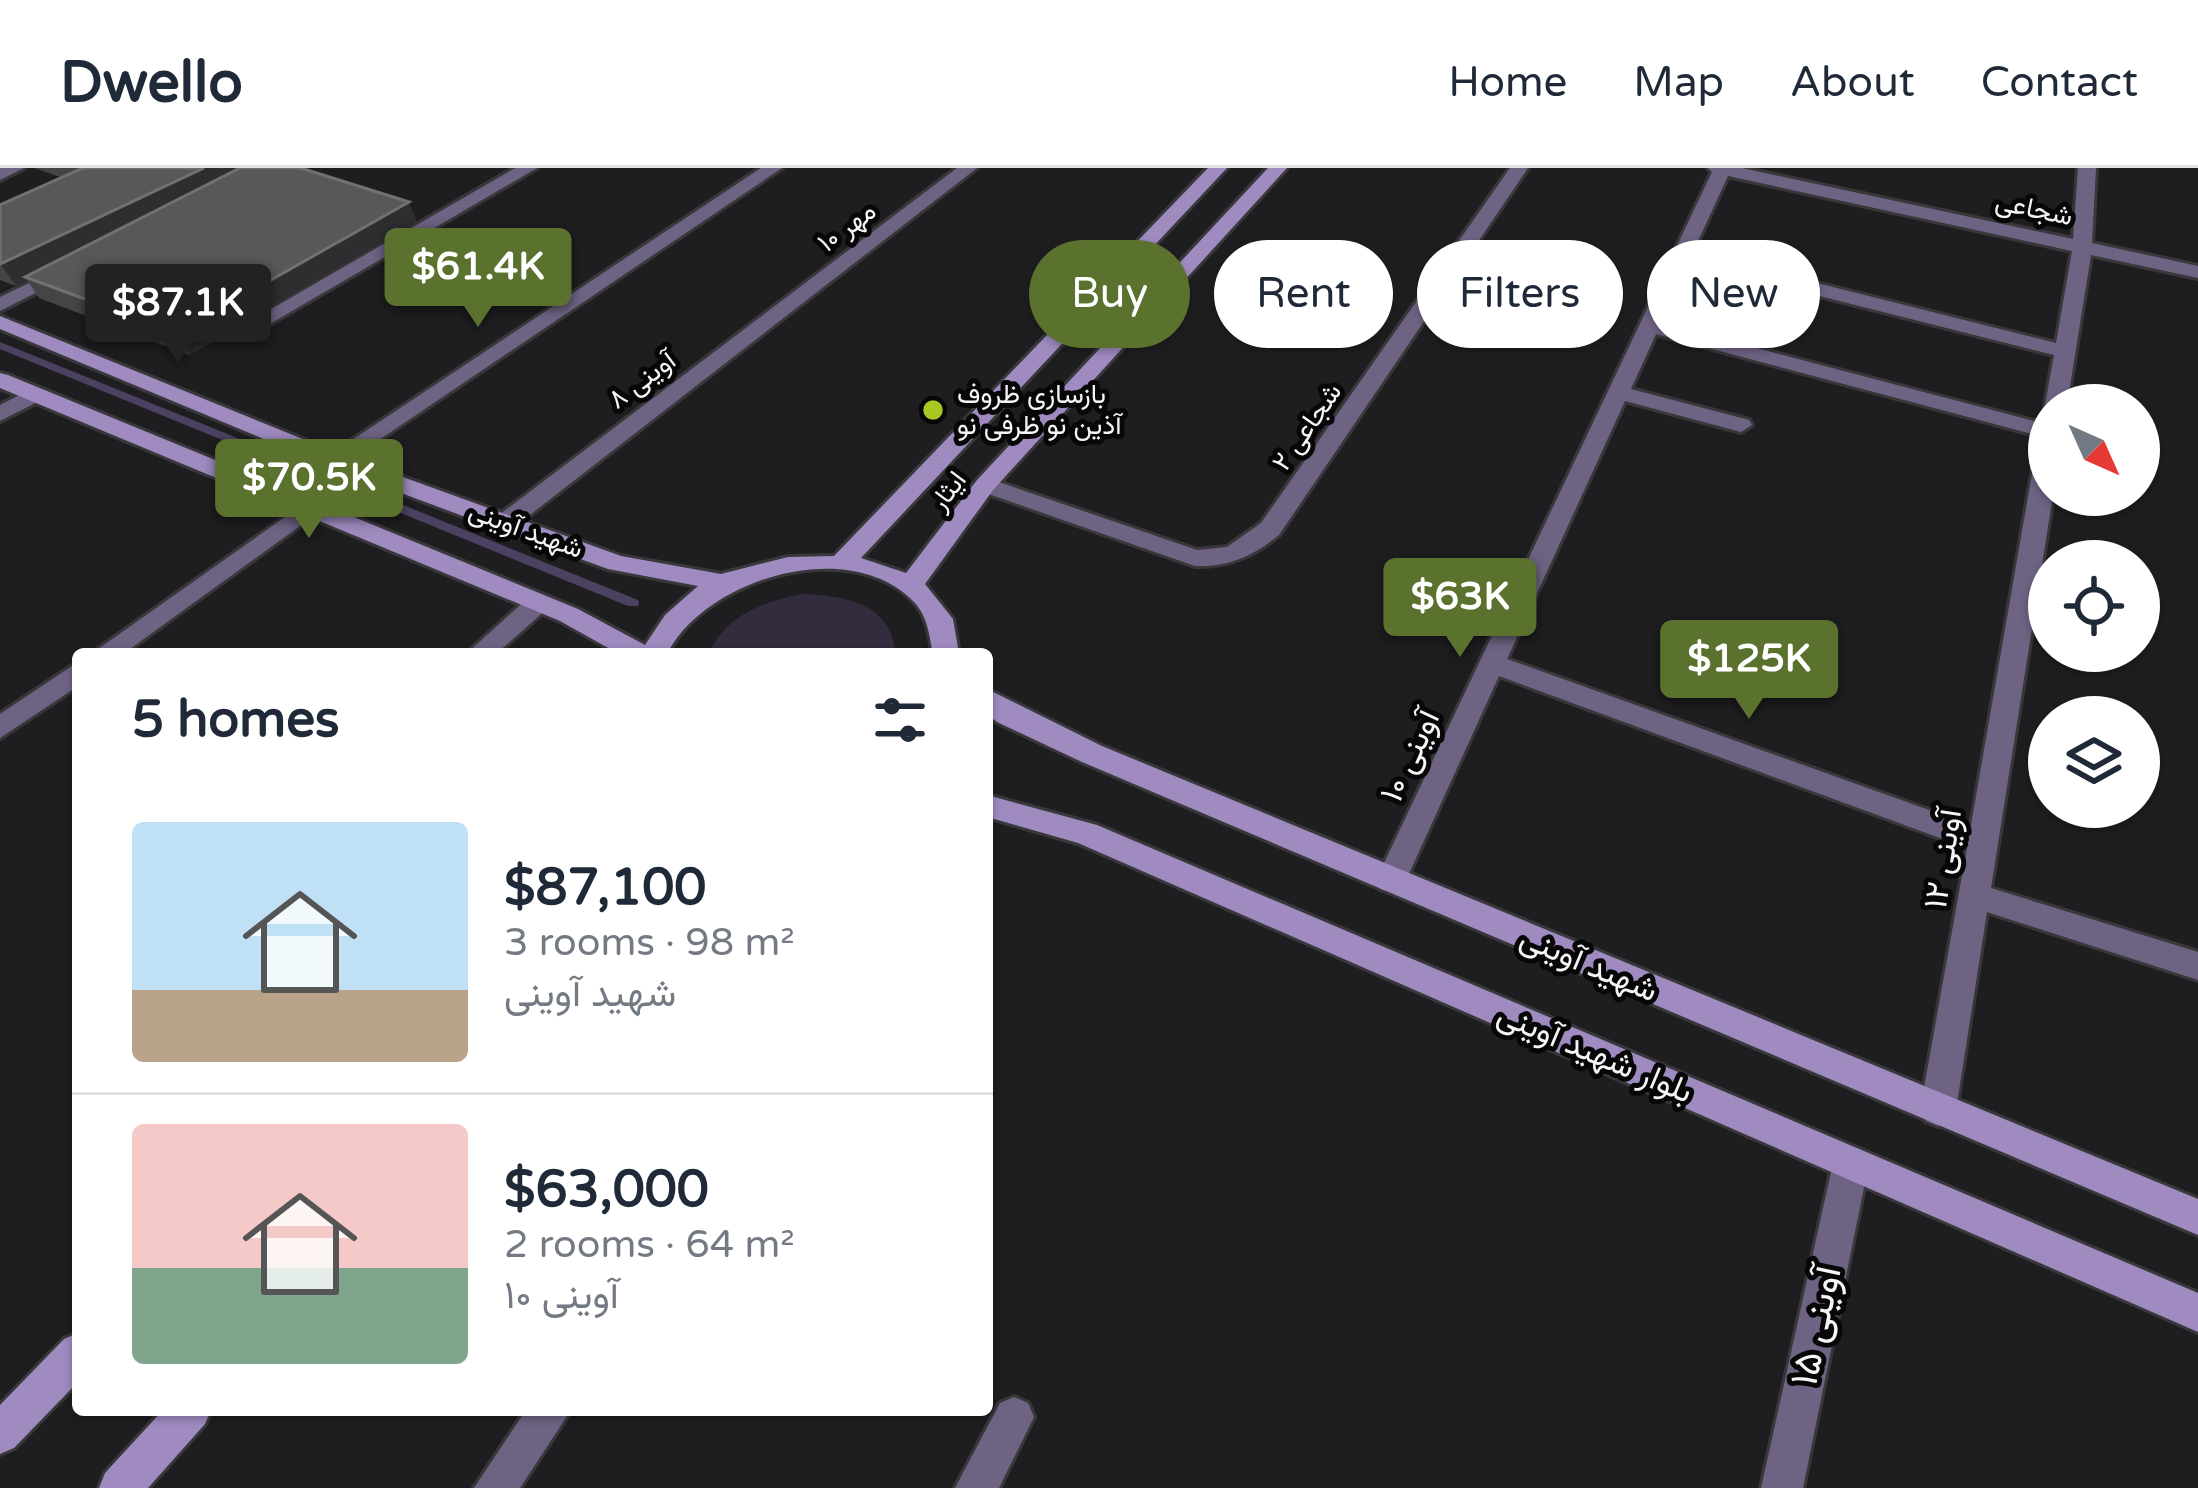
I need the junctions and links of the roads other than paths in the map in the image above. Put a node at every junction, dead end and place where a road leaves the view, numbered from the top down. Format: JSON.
{"nodes":[{"id":1,"x":15,"y":168,"type":"edge"},
{"id":2,"x":528,"y":168,"type":"edge"},
{"id":3,"x":773,"y":168,"type":"edge"},
{"id":4,"x":968,"y":168,"type":"edge"},
{"id":5,"x":1218,"y":168,"type":"edge"},
{"id":6,"x":1278,"y":168,"type":"edge"},
{"id":7,"x":1519,"y":168,"type":"edge"},
{"id":8,"x":1720,"y":168,"type":"edge"},
{"id":9,"x":1827,"y":168,"type":"edge"},
{"id":10,"x":2087,"y":168,"type":"edge"},
{"id":11,"x":0,"y":175,"type":"edge"},
{"id":12,"x":1820,"y":190,"type":"junction"},
{"id":13,"x":1689,"y":240,"type":"edge"},
{"id":14,"x":2082,"y":247,"type":"junction"},
{"id":15,"x":95,"y":258,"type":"edge"},
{"id":16,"x":2198,"y":272,"type":"edge"},
{"id":17,"x":816,"y":284,"type":"joint"},
{"id":18,"x":1820,"y":290,"type":"edge"},
{"id":19,"x":0,"y":305,"type":"edge"},
{"id":20,"x":0,"y":322,"type":"edge"},
{"id":21,"x":1647,"y":333,"type":"edge"},
{"id":22,"x":239,"y":334,"type":"dead end"},
{"id":23,"x":1733,"y":348,"type":"edge"},
{"id":24,"x":2065,"y":351,"type":"junction"},
{"id":25,"x":0,"y":380,"type":"edge"},
{"id":26,"x":2060,"y":384,"type":"edge"},
{"id":27,"x":35,"y":394,"type":"junction"},
{"id":28,"x":1620,"y":394,"type":"junction"},
{"id":29,"x":0,"y":414,"type":"edge"},
{"id":30,"x":1741,"y":425,"type":"dead end"},
{"id":31,"x":2028,"y":426,"type":"edge"},
{"id":32,"x":334,"y":460,"type":"junction"},
{"id":33,"x":985,"y":485,"type":"junction"},
{"id":34,"x":309,"y":508,"type":"junction"},
{"id":35,"x":2037,"y":516,"type":"edge"},
{"id":36,"x":504,"y":524,"type":"junction"},
{"id":37,"x":842,"y":563,"type":"junction"},
{"id":38,"x":724,"y":583,"type":"junction"},
{"id":39,"x":910,"y":586,"type":"junction"},
{"id":40,"x":539,"y":602,"type":"junction"},
{"id":41,"x":112,"y":648,"type":"edge"},
{"id":42,"x":485,"y":648,"type":"edge"},
{"id":43,"x":628,"y":648,"type":"edge"},
{"id":44,"x":657,"y":648,"type":"edge"},
{"id":45,"x":946,"y":648,"type":"edge"},
{"id":46,"x":1493,"y":664,"type":"junction"},
{"id":47,"x":72,"y":676,"type":"edge"},
{"id":48,"x":993,"y":704,"type":"edge"},
{"id":49,"x":0,"y":728,"type":"edge"},
{"id":50,"x":993,"y":808,"type":"edge"},
{"id":51,"x":1983,"y":842,"type":"junction"},
{"id":52,"x":1391,"y":880,"type":"junction"},
{"id":53,"x":1974,"y":895,"type":"junction"},
{"id":54,"x":2198,"y":966,"type":"edge"},
{"id":55,"x":1938,"y":1110,"type":"junction"},
{"id":56,"x":1851,"y":1163,"type":"junction"},
{"id":57,"x":2198,"y":1217,"type":"edge"},
{"id":58,"x":2198,"y":1313,"type":"edge"},
{"id":59,"x":72,"y":1359,"type":"edge"},
{"id":60,"x":186,"y":1416,"type":"edge"},
{"id":61,"x":547,"y":1416,"type":"edge"},
{"id":62,"x":1015,"y":1417,"type":"dead end"},
{"id":63,"x":0,"y":1434,"type":"edge"},
{"id":64,"x":120,"y":1488,"type":"edge"},
{"id":65,"x":495,"y":1488,"type":"edge"},
{"id":66,"x":976,"y":1488,"type":"edge"},
{"id":67,"x":1782,"y":1488,"type":"edge"}],
"edges":[{"from":1,"to":11,"type":"street"},
{"from":2,"to":22,"type":"street"},
{"from":3,"to":32,"type":"street"},
{"from":4,"to":17,"type":"street","name":"مهر ۱۰"},
{"from":5,"to":37,"type":"main road","name":"ایثار"},
{"from":6,"to":33,"type":"main road","name":"ایثار"},
{"from":7,"to":33,"type":"street","name":"شجاعی ۲"},
{"from":8,"to":12,"type":"street","name":"شجاعی"},
{"from":8,"to":13,"type":"street","name":"۱۰ آوینی"},
{"from":9,"to":12,"type":"street"},
{"from":10,"to":14,"type":"street"},
{"from":12,"to":14,"type":"street","name":"شجاعی"},
{"from":14,"to":16,"type":"street","name":"شجاعی"},
{"from":14,"to":24,"type":"street"},
{"from":15,"to":19,"type":"street"},
{"from":17,"to":36,"type":"street","name":"۸ آوینی"},
{"from":18,"to":24,"type":"street"},
{"from":20,"to":32,"type":"main road","name":"شهید آوینی"},
{"from":21,"to":28,"type":"street","name":"۱۰ آوینی"},
{"from":23,"to":31,"type":"street"},
{"from":24,"to":26,"type":"street"},
{"from":25,"to":27,"type":"main road","name":"شهید آوینی"},
{"from":27,"to":29,"type":"street"},
{"from":27,"to":34,"type":"main road","name":"شهید آوینی"},
{"from":28,"to":30,"type":"street"},
{"from":28,"to":46,"type":"street","name":"۱۰ آوینی"},
{"from":32,"to":36,"type":"main road","name":"شهید آوینی"},
{"from":33,"to":39,"type":"main road","name":"ایثار"},
{"from":34,"to":40,"type":"main road","name":"شهید آوینی"},
{"from":34,"to":41,"type":"street"},
{"from":35,"to":51,"type":"street","name":"۱۲ آوینی"},
{"from":36,"to":38,"type":"main road","name":"شهید آوینی"},
{"from":37,"to":38,"type":"main road"},
{"from":37,"to":39,"type":"main road"},
{"from":38,"to":44,"type":"main road"},
{"from":39,"to":45,"type":"main road"},
{"from":40,"to":42,"type":"street"},
{"from":40,"to":43,"type":"main road","name":"شهید آوینی"},
{"from":46,"to":51,"type":"street"},
{"from":46,"to":52,"type":"street","name":"۱۰ آوینی"},
{"from":47,"to":49,"type":"street"},
{"from":48,"to":52,"type":"main road","name":"شهید آوینی"},
{"from":50,"to":56,"type":"main road","name":"بلوار شهید آوینی"},
{"from":51,"to":53,"type":"street","name":"۱۲ آوینی"},
{"from":52,"to":55,"type":"main road","name":"شهید آوینی"},
{"from":53,"to":54,"type":"street"},
{"from":53,"to":55,"type":"street","name":"۱۲ آوینی"},
{"from":55,"to":57,"type":"main road","name":"شهید آوینی"},
{"from":56,"to":58,"type":"main road","name":"بلوار شهید آوینی"},
{"from":56,"to":67,"type":"street","name":"آوینی ۱۵"},
{"from":59,"to":63,"type":"main road"},
{"from":60,"to":64,"type":"main road"},
{"from":61,"to":65,"type":"street"},
{"from":62,"to":66,"type":"street"}]}
